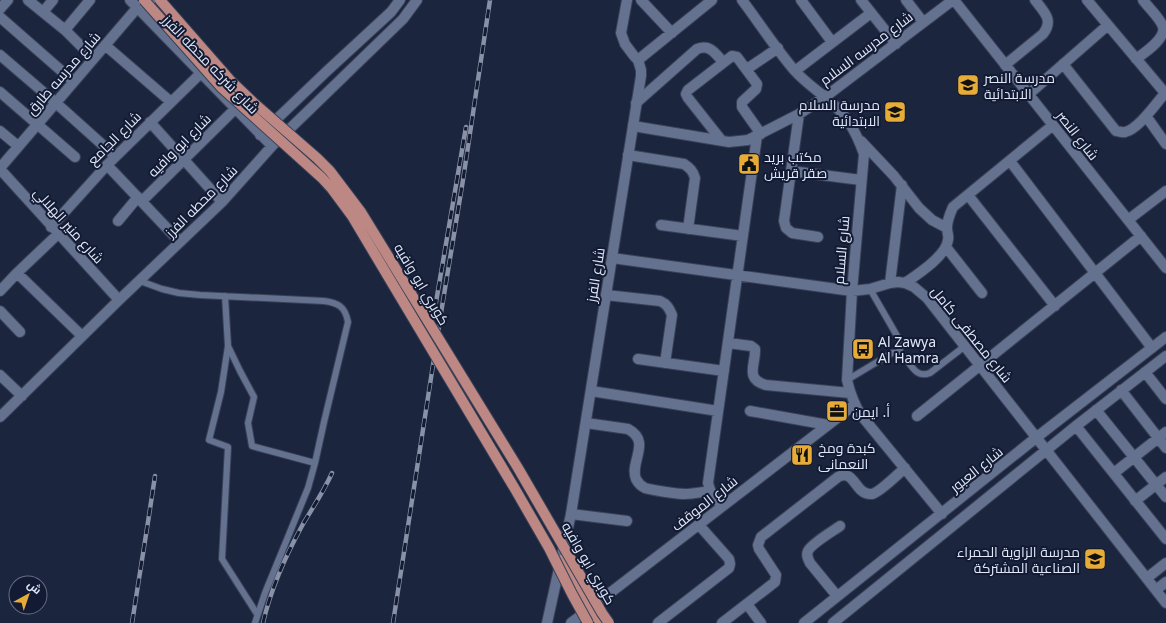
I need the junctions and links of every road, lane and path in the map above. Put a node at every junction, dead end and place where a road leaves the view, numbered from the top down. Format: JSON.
{"nodes":[{"id":1,"x":8,"y":0,"type":"edge"},
{"id":2,"x":28,"y":0,"type":"edge"},
{"id":3,"x":54,"y":0,"type":"edge"},
{"id":4,"x":90,"y":0,"type":"edge"},
{"id":5,"x":130,"y":0,"type":"edge"},
{"id":6,"x":151,"y":0,"type":"edge"},
{"id":7,"x":160,"y":0,"type":"edge"},
{"id":8,"x":400,"y":0,"type":"edge"},
{"id":9,"x":417,"y":0,"type":"edge"},
{"id":10,"x":627,"y":0,"type":"edge"},
{"id":11,"x":641,"y":0,"type":"edge"},
{"id":12,"x":742,"y":0,"type":"edge"},
{"id":13,"x":801,"y":0,"type":"edge"},
{"id":14,"x":861,"y":0,"type":"edge"},
{"id":15,"x":906,"y":0,"type":"edge"},
{"id":16,"x":953,"y":0,"type":"edge"},
{"id":17,"x":1035,"y":0,"type":"edge"},
{"id":18,"x":1087,"y":0,"type":"edge"},
{"id":19,"x":1143,"y":0,"type":"edge"},
{"id":20,"x":708,"y":1,"type":"edge"},
{"id":21,"x":141,"y":4,"type":"edge"},
{"id":22,"x":0,"y":9,"type":"edge"},
{"id":23,"x":43,"y":12,"type":"junction"},
{"id":24,"x":871,"y":13,"type":"junction"},
{"id":25,"x":0,"y":17,"type":"edge"},
{"id":26,"x":923,"y":22,"type":"junction"},
{"id":27,"x":1108,"y":25,"type":"junction"},
{"id":28,"x":64,"y":30,"type":"junction"},
{"id":29,"x":672,"y":32,"type":"junction"},
{"id":30,"x":361,"y":40,"type":"junction"},
{"id":31,"x":832,"y":42,"type":"junction"},
{"id":32,"x":896,"y":44,"type":"junction"},
{"id":33,"x":105,"y":45,"type":"junction"},
{"id":34,"x":778,"y":48,"type":"junction"},
{"id":35,"x":371,"y":50,"type":"junction"},
{"id":36,"x":0,"y":55,"type":"edge"},
{"id":37,"x":93,"y":58,"type":"junction"},
{"id":38,"x":1136,"y":59,"type":"junction"},
{"id":39,"x":638,"y":60,"type":"junction"},
{"id":40,"x":723,"y":62,"type":"junction"},
{"id":41,"x":1063,"y":64,"type":"junction"},
{"id":42,"x":1005,"y":65,"type":"junction"},
{"id":43,"x":747,"y":69,"type":"junction"},
{"id":44,"x":795,"y":71,"type":"junction"},
{"id":45,"x":201,"y":73,"type":"junction"},
{"id":46,"x":73,"y":81,"type":"junction"},
{"id":47,"x":0,"y":92,"type":"edge"},
{"id":48,"x":1165,"y":92,"type":"edge"},
{"id":49,"x":1029,"y":94,"type":"junction"},
{"id":50,"x":825,"y":97,"type":"junction"},
{"id":51,"x":171,"y":102,"type":"junction"},
{"id":52,"x":56,"y":103,"type":"junction"},
{"id":53,"x":636,"y":103,"type":"junction"},
{"id":54,"x":235,"y":109,"type":"junction"},
{"id":55,"x":799,"y":114,"type":"junction"},
{"id":56,"x":1146,"y":116,"type":"junction"},
{"id":57,"x":150,"y":122,"type":"junction"},
{"id":58,"x":37,"y":124,"type":"junction"},
{"id":59,"x":633,"y":126,"type":"junction"},
{"id":60,"x":1053,"y":126,"type":"junction"},
{"id":61,"x":0,"y":131,"type":"edge"},
{"id":62,"x":260,"y":135,"type":"junction"},
{"id":63,"x":759,"y":135,"type":"junction"},
{"id":64,"x":858,"y":138,"type":"junction"},
{"id":65,"x":722,"y":141,"type":"junction"},
{"id":66,"x":1166,"y":144,"type":"edge"},
{"id":67,"x":18,"y":146,"type":"junction"},
{"id":68,"x":272,"y":146,"type":"junction"},
{"id":69,"x":628,"y":154,"type":"junction"},
{"id":70,"x":115,"y":156,"type":"junction"},
{"id":71,"x":75,"y":157,"type":"dead end"},
{"id":72,"x":184,"y":160,"type":"junction"},
{"id":73,"x":1010,"y":161,"type":"junction"},
{"id":74,"x":107,"y":165,"type":"junction"},
{"id":75,"x":0,"y":168,"type":"edge"},
{"id":76,"x":791,"y":171,"type":"junction"},
{"id":77,"x":861,"y":180,"type":"junction"},
{"id":78,"x":902,"y":185,"type":"junction"},
{"id":79,"x":1166,"y":191,"type":"edge"},
{"id":80,"x":968,"y":195,"type":"junction"},
{"id":81,"x":140,"y":199,"type":"junction"},
{"id":82,"x":222,"y":202,"type":"junction"},
{"id":83,"x":1128,"y":220,"type":"junction"},
{"id":84,"x":118,"y":221,"type":"dead end"},
{"id":85,"x":661,"y":225,"type":"dead end"},
{"id":86,"x":947,"y":228,"type":"junction"},
{"id":87,"x":688,"y":229,"type":"junction"},
{"id":88,"x":55,"y":230,"type":"junction"},
{"id":89,"x":743,"y":236,"type":"junction"},
{"id":90,"x":1141,"y":236,"type":"junction"},
{"id":91,"x":818,"y":237,"type":"dead end"},
{"id":92,"x":180,"y":242,"type":"junction"},
{"id":93,"x":946,"y":247,"type":"junction"},
{"id":94,"x":612,"y":258,"type":"junction"},
{"id":95,"x":1166,"y":268,"type":"edge"},
{"id":96,"x":17,"y":273,"type":"junction"},
{"id":97,"x":1095,"y":273,"type":"junction"},
{"id":98,"x":738,"y":275,"type":"junction"},
{"id":99,"x":140,"y":281,"type":"junction"},
{"id":100,"x":890,"y":283,"type":"junction"},
{"id":101,"x":906,"y":283,"type":"junction"},
{"id":102,"x":870,"y":289,"type":"junction"},
{"id":103,"x":0,"y":291,"type":"edge"},
{"id":104,"x":852,"y":291,"type":"junction"},
{"id":105,"x":982,"y":293,"type":"dead end"},
{"id":106,"x":606,"y":294,"type":"junction"},
{"id":107,"x":225,"y":296,"type":"junction"},
{"id":108,"x":119,"y":300,"type":"junction"},
{"id":109,"x":1055,"y":306,"type":"junction"},
{"id":110,"x":0,"y":311,"type":"edge"},
{"id":111,"x":20,"y":332,"type":"dead end"},
{"id":112,"x":82,"y":336,"type":"junction"},
{"id":113,"x":1166,"y":337,"type":"edge"},
{"id":114,"x":728,"y":343,"type":"junction"},
{"id":115,"x":228,"y":346,"type":"junction"},
{"id":116,"x":965,"y":346,"type":"junction"},
{"id":117,"x":1152,"y":348,"type":"junction"},
{"id":118,"x":898,"y":353,"type":"junction"},
{"id":119,"x":1166,"y":356,"type":"edge"},
{"id":120,"x":638,"y":359,"type":"dead end"},
{"id":121,"x":665,"y":362,"type":"junction"},
{"id":122,"x":980,"y":365,"type":"junction"},
{"id":123,"x":724,"y":371,"type":"junction"},
{"id":124,"x":1145,"y":372,"type":"junction"},
{"id":125,"x":0,"y":375,"type":"edge"},
{"id":126,"x":848,"y":380,"type":"junction"},
{"id":127,"x":1121,"y":390,"type":"junction"},
{"id":128,"x":591,"y":391,"type":"junction"},
{"id":129,"x":850,"y":393,"type":"junction"},
{"id":130,"x":22,"y":396,"type":"junction"},
{"id":131,"x":1166,"y":399,"type":"edge"},
{"id":132,"x":854,"y":405,"type":"junction"},
{"id":133,"x":1096,"y":410,"type":"junction"},
{"id":134,"x":718,"y":411,"type":"junction"},
{"id":135,"x":750,"y":411,"type":"dead end"},
{"id":136,"x":917,"y":416,"type":"dead end"},
{"id":137,"x":0,"y":417,"type":"edge"},
{"id":138,"x":586,"y":423,"type":"junction"},
{"id":139,"x":828,"y":425,"type":"junction"},
{"id":140,"x":1076,"y":426,"type":"junction"},
{"id":141,"x":1162,"y":435,"type":"edge"},
{"id":142,"x":1037,"y":437,"type":"junction"},
{"id":143,"x":1166,"y":448,"type":"edge"},
{"id":144,"x":1047,"y":450,"type":"junction"},
{"id":145,"x":1134,"y":457,"type":"junction"},
{"id":146,"x":315,"y":463,"type":"junction"},
{"id":147,"x":905,"y":468,"type":"junction"},
{"id":148,"x":1114,"y":473,"type":"junction"},
{"id":149,"x":1166,"y":477,"type":"edge"},
{"id":150,"x":1156,"y":485,"type":"junction"},
{"id":151,"x":710,"y":491,"type":"junction"},
{"id":152,"x":1166,"y":497,"type":"edge"},
{"id":153,"x":1135,"y":501,"type":"junction"},
{"id":154,"x":723,"y":506,"type":"junction"},
{"id":155,"x":572,"y":514,"type":"junction"},
{"id":156,"x":942,"y":514,"type":"junction"},
{"id":157,"x":627,"y":521,"type":"dead end"},
{"id":158,"x":699,"y":524,"type":"junction"},
{"id":159,"x":840,"y":526,"type":"dead end"},
{"id":160,"x":1166,"y":540,"type":"edge"},
{"id":161,"x":561,"y":560,"type":"junction"},
{"id":162,"x":1166,"y":563,"type":"edge"},
{"id":163,"x":1147,"y":578,"type":"junction"},
{"id":164,"x":1166,"y":582,"type":"edge"},
{"id":165,"x":1156,"y":590,"type":"junction"},
{"id":166,"x":837,"y":596,"type":"junction"},
{"id":167,"x":1166,"y":603,"type":"edge"},
{"id":168,"x":747,"y":604,"type":"junction"},
{"id":169,"x":590,"y":608,"type":"junction"},
{"id":170,"x":258,"y":614,"type":"junction"},
{"id":171,"x":660,"y":622,"type":"edge"},
{"id":172,"x":255,"y":623,"type":"edge"},
{"id":173,"x":547,"y":623,"type":"edge"},
{"id":174,"x":571,"y":623,"type":"edge"},
{"id":175,"x":588,"y":623,"type":"edge"},
{"id":176,"x":601,"y":623,"type":"edge"},
{"id":177,"x":608,"y":623,"type":"edge"},
{"id":178,"x":722,"y":623,"type":"edge"},
{"id":179,"x":761,"y":623,"type":"edge"},
{"id":180,"x":804,"y":623,"type":"edge"},
{"id":181,"x":833,"y":623,"type":"edge"}],
"edges":[{"from":1,"to":22,"type":"street"},
{"from":2,"to":23,"type":"street"},
{"from":3,"to":23,"type":"street"},
{"from":4,"to":28,"type":"street"},
{"from":5,"to":21,"type":"street","name":"شارع شركه محطه الفرز"},
{"from":6,"to":21,"type":"street","name":"شارع مدرسه طارق"},
{"from":7,"to":177,"type":"main road","name":"كوبري ابو وافيه","bridge":true},
{"from":8,"to":30,"type":"street"},
{"from":9,"to":35,"type":"street","name":"شارع محطه الفرز"},
{"from":10,"to":39,"type":"street"},
{"from":11,"to":29,"type":"street"},
{"from":12,"to":34,"type":"street","name":"شارع السلام"},
{"from":13,"to":31,"type":"street"},
{"from":14,"to":24,"type":"street"},
{"from":15,"to":26,"type":"street"},
{"from":16,"to":26,"type":"street","name":"شارع مدرسه السلام"},
{"from":16,"to":42,"type":"street","name":"شارع النصر"},
{"from":17,"to":42,"type":"street"},
{"from":18,"to":27,"type":"street"},
{"from":19,"to":38,"type":"street"},
{"from":20,"to":29,"type":"street"},
{"from":21,"to":33,"type":"street","name":"شارع مدرسه طارق"},
{"from":21,"to":45,"type":"street","name":"شارع شركه محطه الفرز"},
{"from":21,"to":175,"type":"main road","name":"كوبري ابو وافيه","bridge":true},
{"from":23,"to":28,"type":"street"},
{"from":24,"to":31,"type":"street"},
{"from":24,"to":32,"type":"street"},
{"from":25,"to":46,"type":"street"},
{"from":26,"to":32,"type":"street","name":"شارع مدرسه السلام"},
{"from":27,"to":38,"type":"street"},
{"from":27,"to":41,"type":"street"},
{"from":28,"to":37,"type":"street"},
{"from":29,"to":39,"type":"street"},
{"from":30,"to":35,"type":"street"},
{"from":30,"to":62,"type":"street"},
{"from":31,"to":44,"type":"street"},
{"from":32,"to":50,"type":"street","name":"شارع مدرسه السلام"},
{"from":33,"to":37,"type":"street","name":"شارع مدرسه طارق"},
{"from":33,"to":51,"type":"street"},
{"from":34,"to":43,"type":"street"},
{"from":34,"to":44,"type":"street","name":"شارع السلام"},
{"from":35,"to":68,"type":"street","name":"شارع محطه الفرز"},
{"from":36,"to":52,"type":"street"},
{"from":37,"to":46,"type":"street","name":"شارع مدرسه طارق"},
{"from":38,"to":48,"type":"street"},
{"from":39,"to":53,"type":"street","name":"شارع الفرز"},
{"from":40,"to":43,"type":"street"},
{"from":40,"to":53,"type":"street"},
{"from":40,"to":65,"type":"street"},
{"from":41,"to":49,"type":"street"},
{"from":41,"to":56,"type":"street"},
{"from":42,"to":49,"type":"street","name":"شارع النصر"},
{"from":43,"to":63,"type":"street"},
{"from":44,"to":50,"type":"street","name":"شارع السلام"},
{"from":45,"to":51,"type":"street","name":"شارع الجامع"},
{"from":45,"to":54,"type":"street","name":"شارع شركه محطه الفرز"},
{"from":46,"to":52,"type":"street","name":"شارع مدرسه طارق"},
{"from":47,"to":58,"type":"street"},
{"from":48,"to":56,"type":"street"},
{"from":49,"to":60,"type":"street","name":"شارع النصر"},
{"from":50,"to":55,"type":"street","name":"شارع مدرسه السلام"},
{"from":50,"to":64,"type":"street","name":"شارع السلام"},
{"from":51,"to":57,"type":"street","name":"شارع الجامع"},
{"from":52,"to":58,"type":"street","name":"شارع مدرسه طارق"},
{"from":52,"to":70,"type":"street"},
{"from":53,"to":59,"type":"street","name":"شارع الفرز"},
{"from":54,"to":62,"type":"street","name":"شارع شركه محطه الفرز"},
{"from":54,"to":72,"type":"street","name":"شارع ابو وافيه"},
{"from":55,"to":63,"type":"street","name":"شارع مدرسه السلام"},
{"from":55,"to":76,"type":"street"},
{"from":56,"to":66,"type":"street"},
{"from":57,"to":70,"type":"street","name":"شارع الجامع"},
{"from":57,"to":72,"type":"street"},
{"from":58,"to":67,"type":"street","name":"شارع مدرسه طارق"},
{"from":58,"to":71,"type":"street"},
{"from":59,"to":65,"type":"street","name":"شارع مدرسه السلام"},
{"from":59,"to":69,"type":"street","name":"شارع الفرز"},
{"from":60,"to":73,"type":"street"},
{"from":60,"to":83,"type":"street","name":"شارع النصر"},
{"from":61,"to":67,"type":"street"},
{"from":62,"to":68,"type":"street","name":"شارع شركه محطه الفرز"},
{"from":63,"to":65,"type":"street","name":"شارع مدرسه السلام"},
{"from":63,"to":89,"type":"street"},
{"from":64,"to":77,"type":"street","name":"شارع السلام"},
{"from":64,"to":78,"type":"street"},
{"from":67,"to":75,"type":"street","name":"شارع مدرسه طارق"},
{"from":68,"to":82,"type":"street","name":"شارع محطه الفرز"},
{"from":69,"to":87,"type":"street"},
{"from":69,"to":94,"type":"street","name":"شارع الفرز"},
{"from":70,"to":74,"type":"street","name":"شارع الجامع"},
{"from":72,"to":81,"type":"street","name":"شارع ابو وافيه"},
{"from":72,"to":82,"type":"street"},
{"from":73,"to":80,"type":"street"},
{"from":73,"to":97,"type":"street"},
{"from":74,"to":81,"type":"street"},
{"from":74,"to":88,"type":"street","name":"شارع الجامع"},
{"from":75,"to":88,"type":"street","name":"شارع منير الهلالي"},
{"from":76,"to":77,"type":"street"},
{"from":76,"to":91,"type":"street"},
{"from":77,"to":104,"type":"street","name":"شارع السلام"},
{"from":78,"to":86,"type":"street"},
{"from":78,"to":100,"type":"street"},
{"from":79,"to":83,"type":"street"},
{"from":80,"to":86,"type":"street"},
{"from":80,"to":109,"type":"street"},
{"from":81,"to":84,"type":"street","name":"شارع ابو وافيه"},
{"from":81,"to":92,"type":"street"},
{"from":82,"to":92,"type":"street","name":"شارع محطه الفرز"},
{"from":83,"to":90,"type":"street","name":"شارع النصر"},
{"from":85,"to":87,"type":"street"},
{"from":86,"to":93,"type":"street"},
{"from":87,"to":89,"type":"street"},
{"from":88,"to":96,"type":"street","name":"شارع الجامع"},
{"from":88,"to":108,"type":"street","name":"شارع منير الهلالي"},
{"from":89,"to":98,"type":"street"},
{"from":90,"to":95,"type":"street","name":"شارع النصر"},
{"from":90,"to":97,"type":"street"},
{"from":92,"to":99,"type":"street","name":"شارع محطه الفرز"},
{"from":93,"to":101,"type":"street"},
{"from":93,"to":105,"type":"street"},
{"from":94,"to":98,"type":"street"},
{"from":94,"to":106,"type":"street","name":"شارع الفرز"},
{"from":96,"to":103,"type":"street","name":"شارع الجامع"},
{"from":96,"to":112,"type":"street"},
{"from":97,"to":109,"type":"street"},
{"from":97,"to":117,"type":"street"},
{"from":98,"to":104,"type":"street"},
{"from":98,"to":114,"type":"street"},
{"from":99,"to":107,"type":"lane"},
{"from":99,"to":108,"type":"street","name":"شارع محطه الفرز"},
{"from":100,"to":101,"type":"street"},
{"from":100,"to":102,"type":"street"},
{"from":101,"to":116,"type":"street","name":"شارع مصطفى كامل"},
{"from":102,"to":104,"type":"street"},
{"from":102,"to":118,"type":"lane"},
{"from":104,"to":126,"type":"street","name":"شارع السلام"},
{"from":106,"to":121,"type":"street"},
{"from":106,"to":128,"type":"street","name":"شارع الفرز"},
{"from":107,"to":115,"type":"lane"},
{"from":107,"to":146,"type":"lane"},
{"from":108,"to":112,"type":"street","name":"شارع محطه الفرز"},
{"from":109,"to":122,"type":"street"},
{"from":110,"to":111,"type":"street"},
{"from":112,"to":130,"type":"street","name":"شارع محطه الفرز"},
{"from":113,"to":117,"type":"street","name":"شارع العبور"},
{"from":114,"to":123,"type":"street"},
{"from":114,"to":129,"type":"street"},
{"from":115,"to":146,"type":"lane"},
{"from":115,"to":170,"type":"lane"},
{"from":116,"to":118,"type":"lane"},
{"from":116,"to":122,"type":"street","name":"شارع مصطفى كامل"},
{"from":117,"to":142,"type":"street","name":"شارع العبور"},
{"from":118,"to":126,"type":"lane"},
{"from":119,"to":124,"type":"street"},
{"from":120,"to":121,"type":"street"},
{"from":121,"to":123,"type":"street"},
{"from":122,"to":136,"type":"street"},
{"from":122,"to":142,"type":"street","name":"شارع مصطفى كامل"},
{"from":123,"to":134,"type":"street"},
{"from":124,"to":127,"type":"street"},
{"from":124,"to":131,"type":"street"},
{"from":125,"to":130,"type":"street"},
{"from":126,"to":129,"type":"street","name":"شارع السلام"},
{"from":127,"to":133,"type":"street"},
{"from":127,"to":141,"type":"street"},
{"from":128,"to":134,"type":"street"},
{"from":128,"to":138,"type":"street","name":"شارع الفرز"},
{"from":129,"to":132,"type":"street","name":"شارع السلام"},
{"from":130,"to":137,"type":"street","name":"شارع محطه الفرز"},
{"from":132,"to":139,"type":"street","name":"شارع الموقف"},
{"from":132,"to":147,"type":"street","name":"شارع السلام"},
{"from":133,"to":140,"type":"street"},
{"from":133,"to":145,"type":"street"},
{"from":134,"to":151,"type":"street"},
{"from":135,"to":139,"type":"street"},
{"from":138,"to":151,"type":"street"},
{"from":138,"to":155,"type":"street","name":"شارع الفرز"},
{"from":139,"to":154,"type":"street","name":"شارع الموقف"},
{"from":140,"to":144,"type":"street"},
{"from":140,"to":148,"type":"street"},
{"from":141,"to":143,"type":"street"},
{"from":141,"to":145,"type":"street"},
{"from":142,"to":144,"type":"street","name":"شارع مصطفى كامل"},
{"from":142,"to":156,"type":"street","name":"شارع العبور"},
{"from":144,"to":163,"type":"street","name":"شارع مصطفى كامل"},
{"from":144,"to":181,"type":"street"},
{"from":145,"to":148,"type":"street"},
{"from":145,"to":150,"type":"street"},
{"from":146,"to":170,"type":"lane"},
{"from":147,"to":156,"type":"street","name":"شارع السلام"},
{"from":147,"to":168,"type":"street"},
{"from":148,"to":153,"type":"street"},
{"from":149,"to":150,"type":"street"},
{"from":150,"to":152,"type":"street"},
{"from":150,"to":153,"type":"street"},
{"from":151,"to":154,"type":"street"},
{"from":153,"to":160,"type":"street"},
{"from":154,"to":158,"type":"street","name":"شارع الموقف"},
{"from":155,"to":157,"type":"street"},
{"from":155,"to":161,"type":"street","name":"شارع الفرز"},
{"from":156,"to":166,"type":"street","name":"شارع العبور"},
{"from":158,"to":169,"type":"street","name":"شارع الموقف"},
{"from":158,"to":171,"type":"street"},
{"from":159,"to":166,"type":"street"},
{"from":161,"to":169,"type":"main road"},
{"from":161,"to":173,"type":"street","name":"شارع الفرز"},
{"from":162,"to":163,"type":"street"},
{"from":163,"to":165,"type":"street","name":"شارع مصطفى كامل"},
{"from":164,"to":165,"type":"street"},
{"from":165,"to":167,"type":"street","name":"شارع مصطفى كامل"},
{"from":166,"to":180,"type":"street","name":"شارع العبور"},
{"from":168,"to":178,"type":"street"},
{"from":168,"to":179,"type":"street"},
{"from":169,"to":174,"type":"street","name":"شارع الموقف"},
{"from":169,"to":176,"type":"main road"},
{"from":170,"to":172,"type":"lane"}]}
